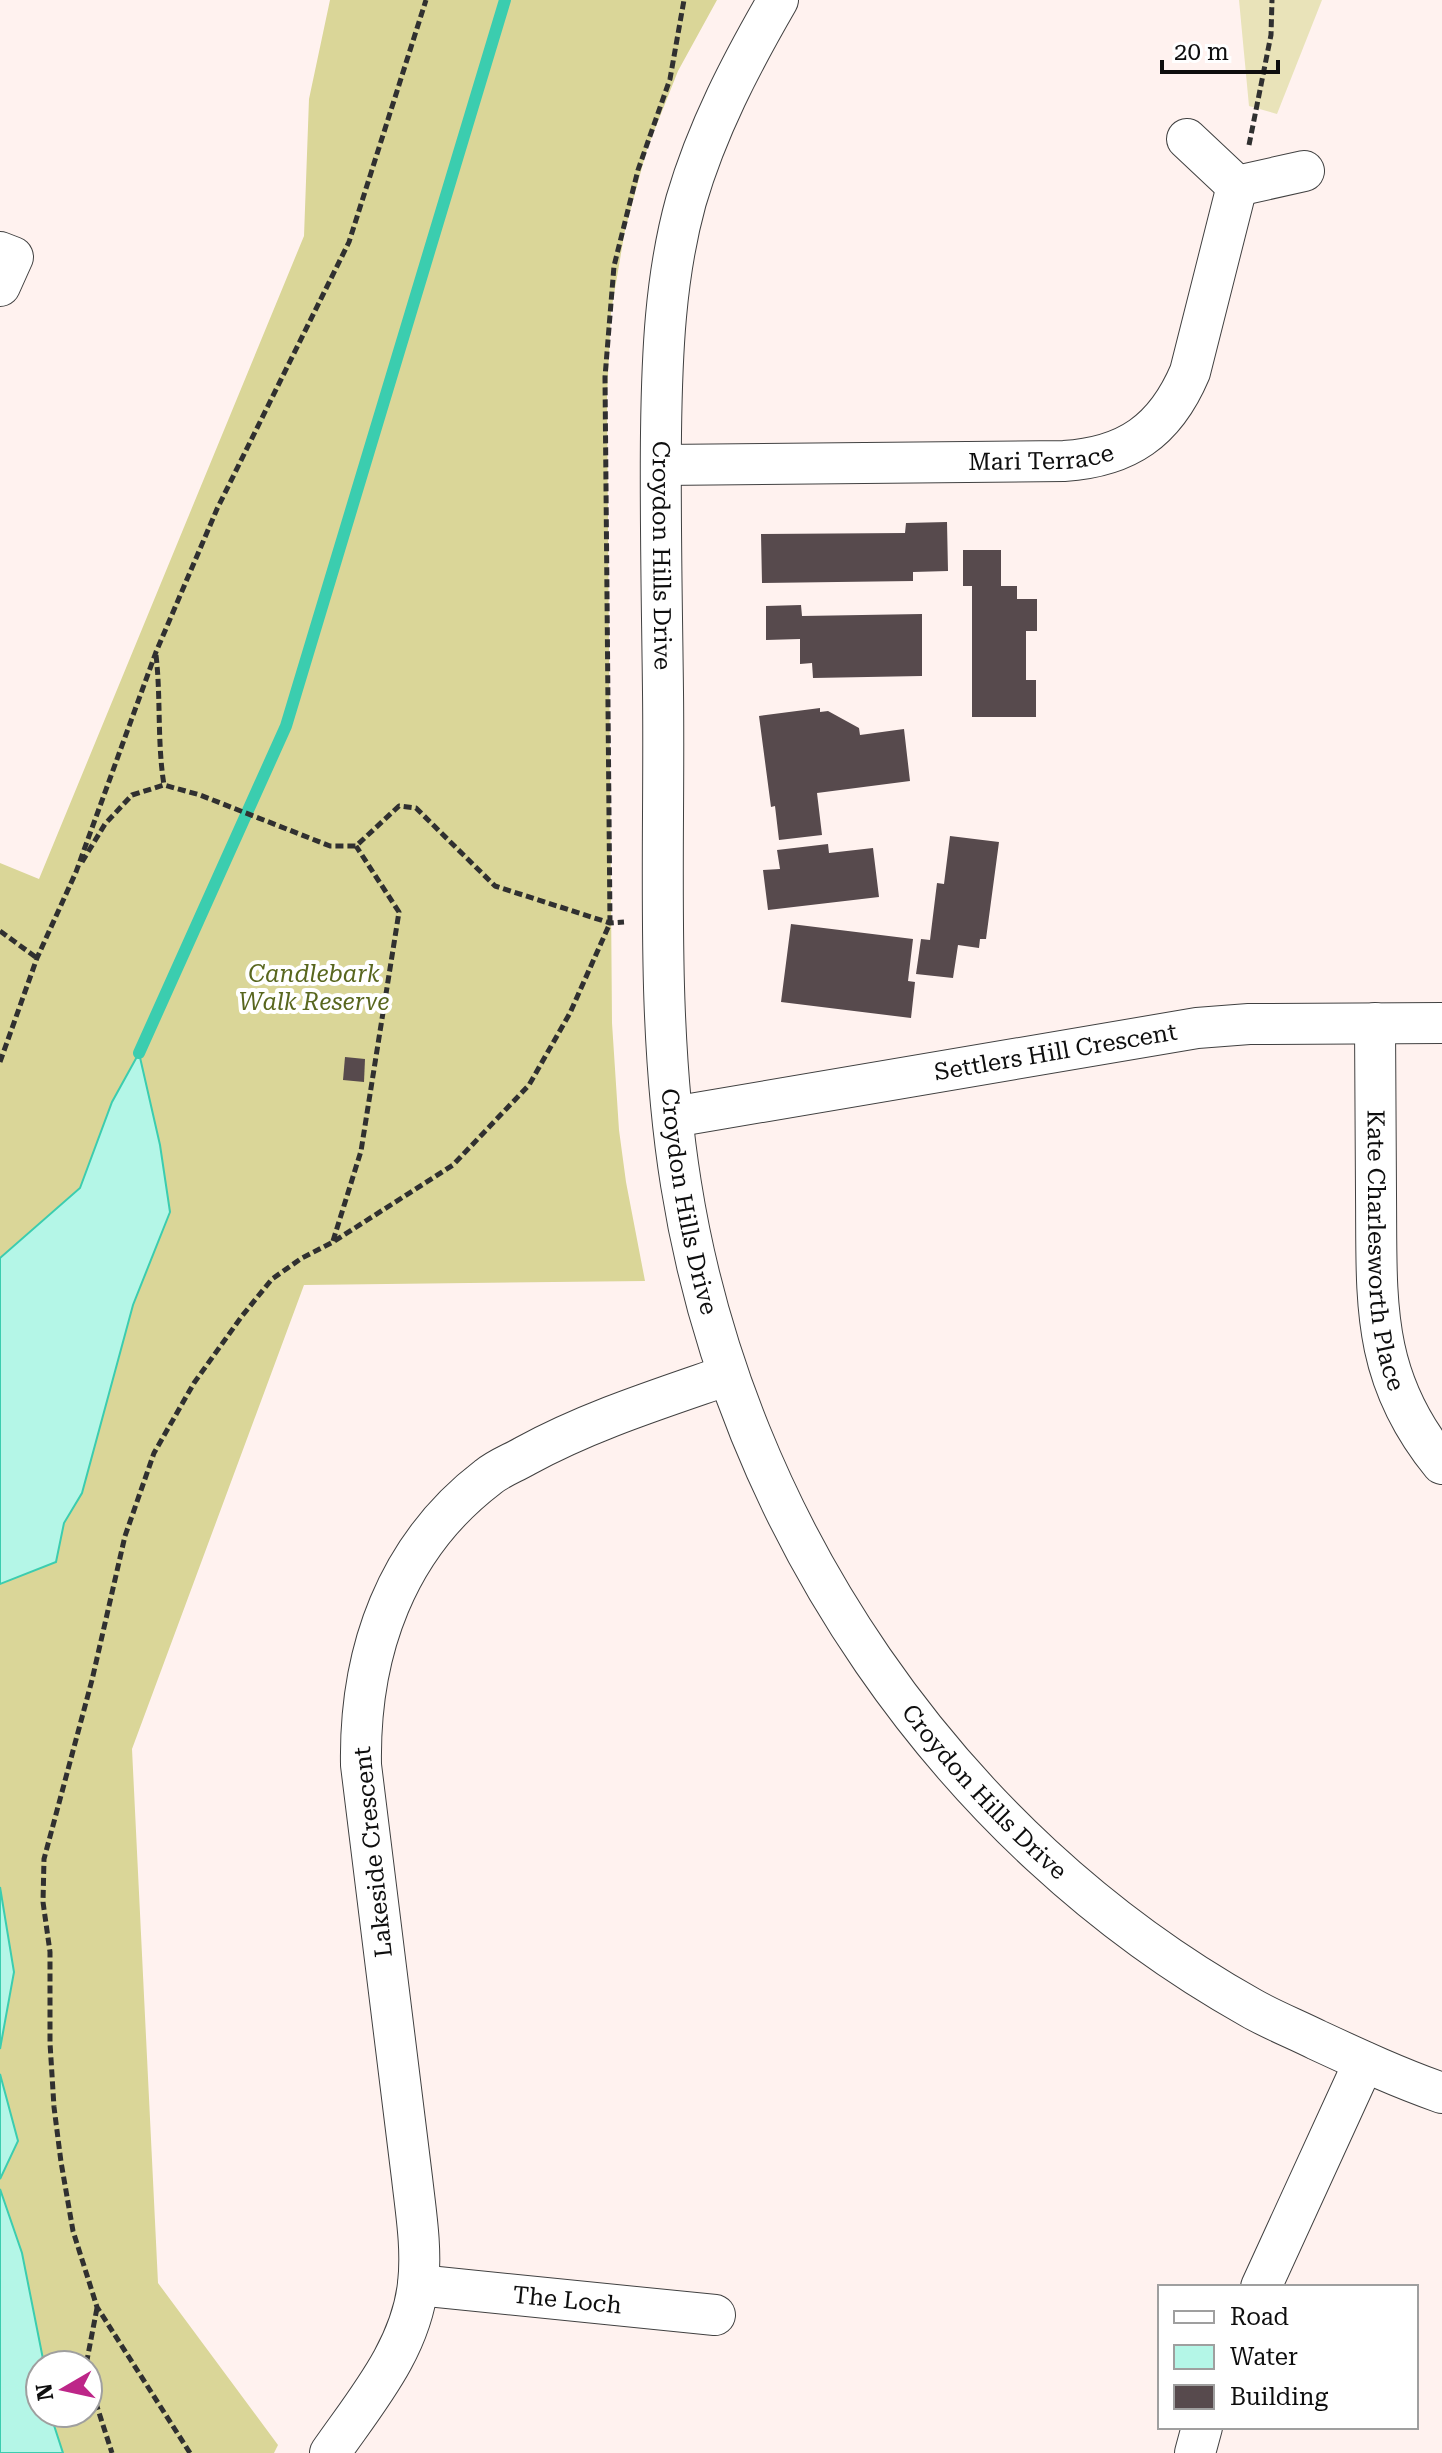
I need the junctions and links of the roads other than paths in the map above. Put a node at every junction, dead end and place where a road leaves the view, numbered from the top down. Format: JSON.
{"nodes":[{"id":1,"x":778,"y":0,"type":"edge"},
{"id":2,"x":1187,"y":139,"type":"dead end"},
{"id":3,"x":1304,"y":171,"type":"dead end"},
{"id":4,"x":1237,"y":186,"type":"junction"},
{"id":5,"x":0,"y":252,"type":"edge"},
{"id":6,"x":0,"y":286,"type":"edge"},
{"id":7,"x":661,"y":465,"type":"junction"},
{"id":8,"x":1375,"y":1023,"type":"junction"},
{"id":9,"x":1442,"y":1023,"type":"edge"},
{"id":10,"x":673,"y":1117,"type":"junction"},
{"id":11,"x":728,"y":1375,"type":"junction"},
{"id":12,"x":1442,"y":1464,"type":"edge"},
{"id":13,"x":1364,"y":2062,"type":"junction"},
{"id":14,"x":1442,"y":2093,"type":"edge"},
{"id":15,"x":418,"y":2285,"type":"junction"},
{"id":16,"x":1262,"y":2285,"type":"edge"},
{"id":17,"x":715,"y":2315,"type":"dead end"},
{"id":18,"x":1201,"y":2429,"type":"edge"},
{"id":19,"x":330,"y":2453,"type":"edge"},
{"id":20,"x":1195,"y":2453,"type":"edge"}],
"edges":[{"from":1,"to":7,"type":"street","name":"Croydon Hills Drive"},
{"from":2,"to":4,"type":"street"},
{"from":3,"to":4,"type":"street"},
{"from":4,"to":7,"type":"street","name":"Mari Terrace"},
{"from":5,"to":6,"type":"street"},
{"from":7,"to":10,"type":"street","name":"Croydon Hills Drive"},
{"from":8,"to":9,"type":"street","name":"Settlers Hill Crescent"},
{"from":8,"to":10,"type":"street","name":"Settlers Hill Crescent"},
{"from":8,"to":12,"type":"street","name":"Kate Charlesworth Place"},
{"from":10,"to":11,"type":"street","name":"Croydon Hills Drive"},
{"from":11,"to":13,"type":"street","name":"Croydon Hills Drive"},
{"from":11,"to":15,"type":"street","name":"Lakeside Crescent"},
{"from":13,"to":14,"type":"street","name":"Croydon Hills Drive"},
{"from":13,"to":16,"type":"street"},
{"from":15,"to":17,"type":"street","name":"The Loch"},
{"from":15,"to":19,"type":"street","name":"Lakeside Crescent"},
{"from":18,"to":20,"type":"street"}]}
